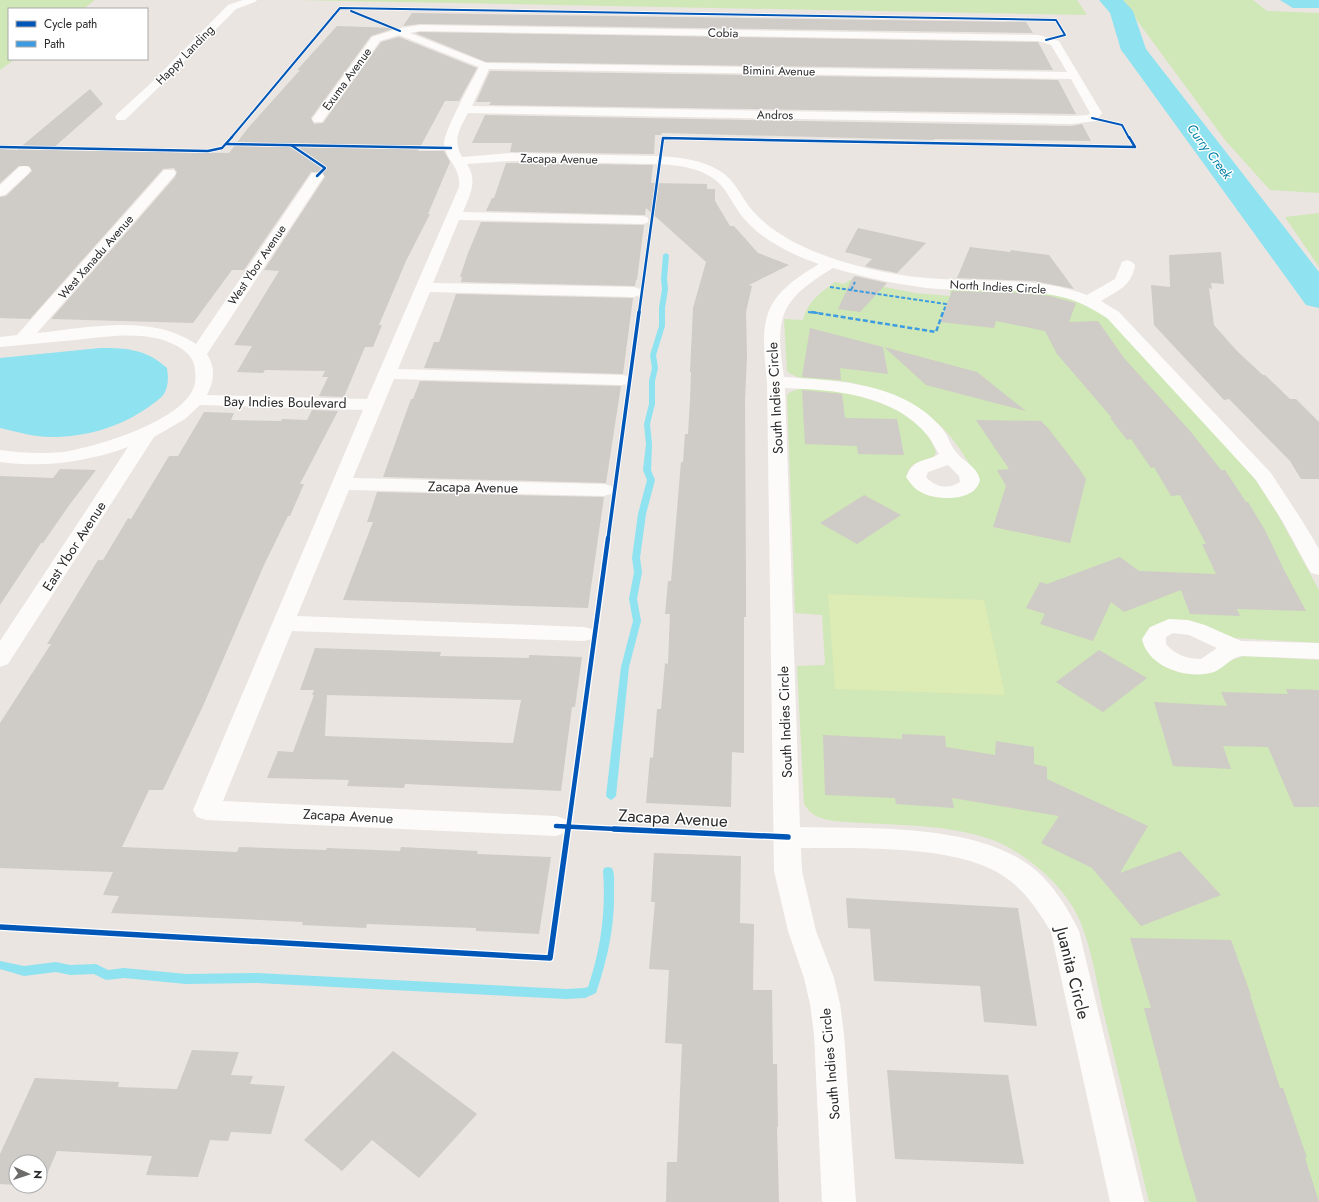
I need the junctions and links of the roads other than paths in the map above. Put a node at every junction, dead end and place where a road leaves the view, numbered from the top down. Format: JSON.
{"nodes":[{"id":1,"x":252,"y":0,"type":"edge"},
{"id":2,"x":400,"y":31,"type":"junction"},
{"id":3,"x":485,"y":66,"type":"junction"},
{"id":4,"x":1074,"y":76,"type":"junction"},
{"id":5,"x":464,"y":109,"type":"junction"},
{"id":6,"x":121,"y":117,"type":"dead end"},
{"id":7,"x":318,"y":119,"type":"dead end"},
{"id":8,"x":458,"y":161,"type":"junction"},
{"id":9,"x":661,"y":161,"type":"joint"},
{"id":10,"x":24,"y":170,"type":"dead end"},
{"id":11,"x":169,"y":173,"type":"dead end"},
{"id":12,"x":317,"y":176,"type":"dead end"},
{"id":13,"x":0,"y":192,"type":"edge"},
{"id":14,"x":454,"y":216,"type":"junction"},
{"id":15,"x":642,"y":220,"type":"dead end"},
{"id":16,"x":831,"y":263,"type":"junction"},
{"id":17,"x":1127,"y":265,"type":"dead end"},
{"id":18,"x":423,"y":287,"type":"junction"},
{"id":19,"x":634,"y":292,"type":"dead end"},
{"id":20,"x":1088,"y":301,"type":"junction"},
{"id":21,"x":22,"y":340,"type":"junction"},
{"id":22,"x":0,"y":342,"type":"edge"},
{"id":23,"x":198,"y":354,"type":"junction"},
{"id":24,"x":386,"y":374,"type":"junction"},
{"id":25,"x":622,"y":380,"type":"dead end"},
{"id":26,"x":776,"y":382,"type":"junction"},
{"id":27,"x":200,"y":394,"type":"junction"},
{"id":28,"x":376,"y":398,"type":"junction"},
{"id":29,"x":147,"y":433,"type":"junction"},
{"id":30,"x":0,"y":456,"type":"edge"},
{"id":31,"x":949,"y":456,"type":"dead end"},
{"id":32,"x":341,"y":484,"type":"junction"},
{"id":33,"x":604,"y":490,"type":"dead end"},
{"id":34,"x":1319,"y":568,"type":"edge"},
{"id":35,"x":283,"y":623,"type":"junction"},
{"id":36,"x":584,"y":634,"type":"dead end"},
{"id":37,"x":1239,"y":648,"type":"dead end"},
{"id":38,"x":1319,"y":651,"type":"edge"},
{"id":39,"x":0,"y":659,"type":"edge"},
{"id":40,"x":556,"y":826,"type":"dead end"},
{"id":41,"x":788,"y":836,"type":"junction"},
{"id":42,"x":839,"y":1202,"type":"edge"},
{"id":43,"x":1127,"y":1202,"type":"edge"}],
"edges":[{"from":1,"to":6,"type":"street","name":"Happy Landing"},
{"from":2,"to":3,"type":"street"},
{"from":2,"to":4,"type":"street","name":"Cobia"},
{"from":2,"to":7,"type":"street","name":"Exuma Avenue"},
{"from":3,"to":4,"type":"street","name":"Bimini Avenue"},
{"from":3,"to":5,"type":"street","name":"Zacapa Avenue"},
{"from":4,"to":5,"type":"street","name":"Andros"},
{"from":5,"to":8,"type":"street","name":"Zacapa Avenue"},
{"from":8,"to":9,"type":"street","name":"Zacapa Avenue"},
{"from":8,"to":14,"type":"street","name":"Zacapa Avenue"},
{"from":9,"to":16,"type":"street","name":"North Indies Circle"},
{"from":10,"to":13,"type":"street"},
{"from":11,"to":21,"type":"street","name":"West Xanadu Avenue"},
{"from":12,"to":23,"type":"street","name":"West Ybor Avenue"},
{"from":14,"to":15,"type":"street"},
{"from":14,"to":18,"type":"street","name":"Zacapa Avenue"},
{"from":16,"to":20,"type":"street","name":"North Indies Circle"},
{"from":16,"to":26,"type":"street","name":"South Indies Circle"},
{"from":17,"to":20,"type":"street"},
{"from":18,"to":19,"type":"street"},
{"from":18,"to":24,"type":"street","name":"Zacapa Avenue"},
{"from":20,"to":34,"type":"street","name":"North Indies Circle"},
{"from":21,"to":22,"type":"street"},
{"from":21,"to":23,"type":"street"},
{"from":23,"to":27,"type":"street"},
{"from":24,"to":25,"type":"street"},
{"from":24,"to":28,"type":"street","name":"Zacapa Avenue"},
{"from":26,"to":31,"type":"street"},
{"from":26,"to":41,"type":"street","name":"South Indies Circle"},
{"from":27,"to":28,"type":"street","name":"Bay Indies Boulevard"},
{"from":27,"to":29,"type":"street"},
{"from":28,"to":32,"type":"street","name":"Zacapa Avenue"},
{"from":29,"to":30,"type":"street"},
{"from":29,"to":39,"type":"street","name":"East Ybor Avenue"},
{"from":32,"to":33,"type":"street","name":"Zacapa Avenue"},
{"from":32,"to":35,"type":"street","name":"Zacapa Avenue"},
{"from":35,"to":36,"type":"street"},
{"from":35,"to":40,"type":"street","name":"Zacapa Avenue"},
{"from":37,"to":38,"type":"street"},
{"from":41,"to":42,"type":"street","name":"South Indies Circle"},
{"from":41,"to":43,"type":"street","name":"Juanita Circle"}]}
